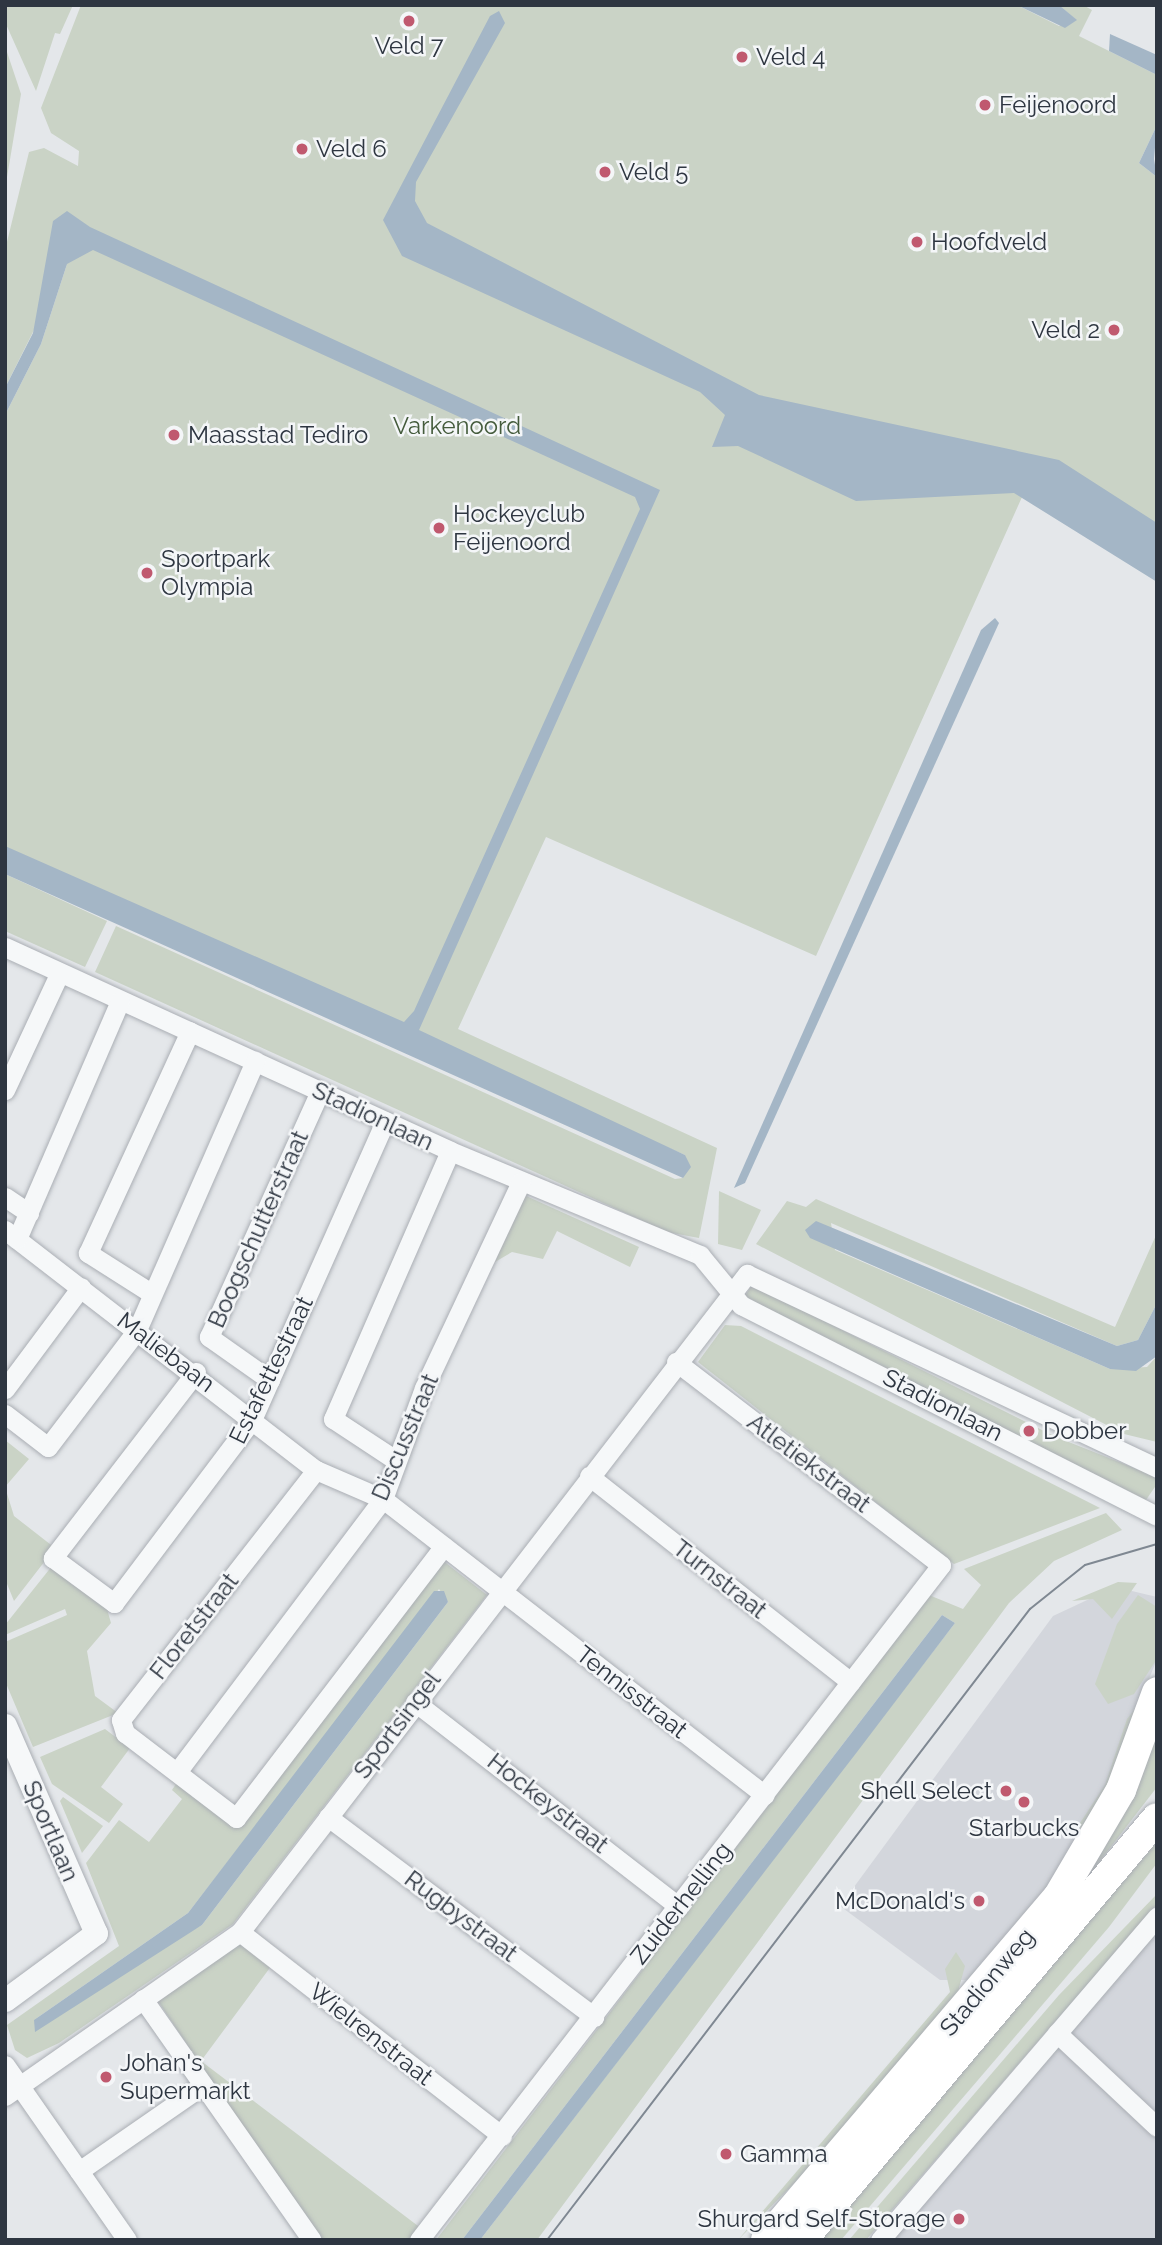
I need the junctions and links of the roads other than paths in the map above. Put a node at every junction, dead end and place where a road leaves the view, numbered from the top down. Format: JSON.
{"nodes":[{"id":1,"x":5,"y":947,"type":"edge"},
{"id":2,"x":59,"y":974,"type":"junction"},
{"id":3,"x":120,"y":1001,"type":"junction"},
{"id":4,"x":190,"y":1031,"type":"junction"},
{"id":5,"x":255,"y":1062,"type":"junction"},
{"id":6,"x":5,"y":1090,"type":"edge"},
{"id":7,"x":320,"y":1091,"type":"junction"},
{"id":8,"x":385,"y":1121,"type":"junction"},
{"id":9,"x":450,"y":1151,"type":"junction"},
{"id":10,"x":521,"y":1182,"type":"junction"},
{"id":11,"x":5,"y":1197,"type":"edge"},
{"id":12,"x":29,"y":1213,"type":"junction"},
{"id":13,"x":11,"y":1234,"type":"edge"},
{"id":14,"x":735,"y":1286,"type":"junction"},
{"id":15,"x":81,"y":1287,"type":"junction"},
{"id":16,"x":151,"y":1293,"type":"junction"},
{"id":17,"x":137,"y":1330,"type":"junction"},
{"id":18,"x":676,"y":1362,"type":"junction"},
{"id":19,"x":195,"y":1372,"type":"junction"},
{"id":20,"x":270,"y":1380,"type":"junction"},
{"id":21,"x":5,"y":1389,"type":"edge"},
{"id":22,"x":5,"y":1414,"type":"edge"},
{"id":23,"x":253,"y":1420,"type":"junction"},
{"id":24,"x":394,"y":1459,"type":"junction"},
{"id":25,"x":1157,"y":1468,"type":"edge"},
{"id":26,"x":316,"y":1470,"type":"junction"},
{"id":27,"x":589,"y":1476,"type":"junction"},
{"id":28,"x":383,"y":1499,"type":"junction"},
{"id":29,"x":1157,"y":1516,"type":"edge"},
{"id":30,"x":444,"y":1545,"type":"junction"},
{"id":31,"x":941,"y":1565,"type":"joint"},
{"id":32,"x":500,"y":1589,"type":"junction"},
{"id":33,"x":851,"y":1682,"type":"junction"},
{"id":34,"x":1157,"y":1692,"type":"edge"},
{"id":35,"x":415,"y":1702,"type":"junction"},
{"id":36,"x":5,"y":1725,"type":"edge"},
{"id":37,"x":177,"y":1772,"type":"junction"},
{"id":38,"x":765,"y":1795,"type":"junction"},
{"id":39,"x":328,"y":1817,"type":"junction"},
{"id":40,"x":1157,"y":1818,"type":"edge"},
{"id":41,"x":679,"y":1907,"type":"junction"},
{"id":42,"x":1157,"y":1917,"type":"edge"},
{"id":43,"x":240,"y":1932,"type":"junction"},
{"id":44,"x":142,"y":1999,"type":"junction"},
{"id":45,"x":5,"y":2000,"type":"edge"},
{"id":46,"x":593,"y":2017,"type":"junction"},
{"id":47,"x":1057,"y":2033,"type":"junction"},
{"id":48,"x":5,"y":2065,"type":"edge"},
{"id":49,"x":203,"y":2085,"type":"junction"},
{"id":50,"x":13,"y":2091,"type":"edge"},
{"id":51,"x":1157,"y":2127,"type":"edge"},
{"id":52,"x":502,"y":2136,"type":"junction"},
{"id":53,"x":79,"y":2171,"type":"junction"},
{"id":54,"x":891,"y":2236,"type":"edge"},
{"id":55,"x":127,"y":2240,"type":"edge"},
{"id":56,"x":312,"y":2240,"type":"edge"},
{"id":57,"x":419,"y":2240,"type":"edge"},
{"id":58,"x":766,"y":2240,"type":"edge"},
{"id":59,"x":802,"y":2240,"type":"edge"}],
"edges":[{"from":1,"to":2,"type":"street","name":"Stadionlaan"},
{"from":2,"to":3,"type":"street","name":"Stadionlaan"},
{"from":2,"to":6,"type":"street"},
{"from":3,"to":4,"type":"street","name":"Stadionlaan"},
{"from":3,"to":12,"type":"street"},
{"from":4,"to":5,"type":"street","name":"Stadionlaan"},
{"from":4,"to":16,"type":"street"},
{"from":5,"to":7,"type":"street","name":"Stadionlaan"},
{"from":5,"to":16,"type":"street"},
{"from":7,"to":8,"type":"street","name":"Stadionlaan"},
{"from":7,"to":20,"type":"street","name":"Boogschutterstraat"},
{"from":8,"to":9,"type":"street","name":"Stadionlaan"},
{"from":8,"to":20,"type":"street","name":"Estafettestraat"},
{"from":9,"to":10,"type":"street","name":"Stadionlaan"},
{"from":9,"to":24,"type":"street"},
{"from":10,"to":14,"type":"street","name":"Stadionlaan"},
{"from":10,"to":24,"type":"street","name":"Discusstraat"},
{"from":11,"to":12,"type":"street"},
{"from":12,"to":13,"type":"street"},
{"from":13,"to":15,"type":"street","name":"Maliebaan"},
{"from":14,"to":18,"type":"street","name":"Sportsingel"},
{"from":14,"to":25,"type":"street","name":"Stadionlaan"},
{"from":14,"to":29,"type":"street","name":"Stadionlaan"},
{"from":15,"to":17,"type":"street","name":"Maliebaan"},
{"from":15,"to":21,"type":"street"},
{"from":16,"to":17,"type":"street"},
{"from":17,"to":19,"type":"street","name":"Maliebaan"},
{"from":17,"to":22,"type":"street"},
{"from":18,"to":27,"type":"street","name":"Sportsingel"},
{"from":18,"to":31,"type":"street","name":"Atletiekstraat"},
{"from":19,"to":23,"type":"street","name":"Maliebaan"},
{"from":19,"to":23,"type":"street","name":"Estafettestraat"},
{"from":20,"to":23,"type":"street","name":"Estafettestraat"},
{"from":23,"to":26,"type":"street","name":"Maliebaan"},
{"from":24,"to":28,"type":"street","name":"Discusstraat"},
{"from":26,"to":28,"type":"street","name":"Maliebaan"},
{"from":26,"to":37,"type":"street","name":"Floretstraat"},
{"from":27,"to":32,"type":"street","name":"Sportsingel"},
{"from":27,"to":33,"type":"street","name":"Turnstraat"},
{"from":28,"to":30,"type":"street","name":"Maliebaan"},
{"from":28,"to":37,"type":"street","name":"Discusstraat"},
{"from":30,"to":32,"type":"street","name":"Maliebaan"},
{"from":30,"to":37,"type":"street"},
{"from":31,"to":33,"type":"street","name":"Zuiderhelling"},
{"from":32,"to":35,"type":"street","name":"Sportsingel"},
{"from":32,"to":38,"type":"street","name":"Tennisstraat"},
{"from":33,"to":38,"type":"street","name":"Zuiderhelling"},
{"from":34,"to":58,"type":"main road","name":"Stadionweg"},
{"from":35,"to":39,"type":"street","name":"Sportsingel"},
{"from":35,"to":41,"type":"street","name":"Hockeystraat"},
{"from":36,"to":45,"type":"street","name":"Sportlaan"},
{"from":38,"to":41,"type":"street","name":"Zuiderhelling"},
{"from":39,"to":43,"type":"street","name":"Sportsingel"},
{"from":39,"to":46,"type":"street","name":"Rugbystraat"},
{"from":40,"to":59,"type":"main road","name":"Stadionweg"},
{"from":41,"to":46,"type":"street","name":"Zuiderhelling"},
{"from":42,"to":47,"type":"street"},
{"from":43,"to":44,"type":"street","name":"Sportsingel"},
{"from":43,"to":52,"type":"street","name":"Wielrenstraat"},
{"from":44,"to":49,"type":"street"},
{"from":44,"to":50,"type":"street","name":"Sportsingel"},
{"from":46,"to":52,"type":"street","name":"Zuiderhelling"},
{"from":47,"to":51,"type":"street"},
{"from":47,"to":54,"type":"street"},
{"from":48,"to":50,"type":"street"},
{"from":49,"to":53,"type":"street"},
{"from":49,"to":56,"type":"street"},
{"from":50,"to":53,"type":"street"},
{"from":52,"to":57,"type":"street","name":"Zuiderhelling"},
{"from":53,"to":55,"type":"street"}]}
